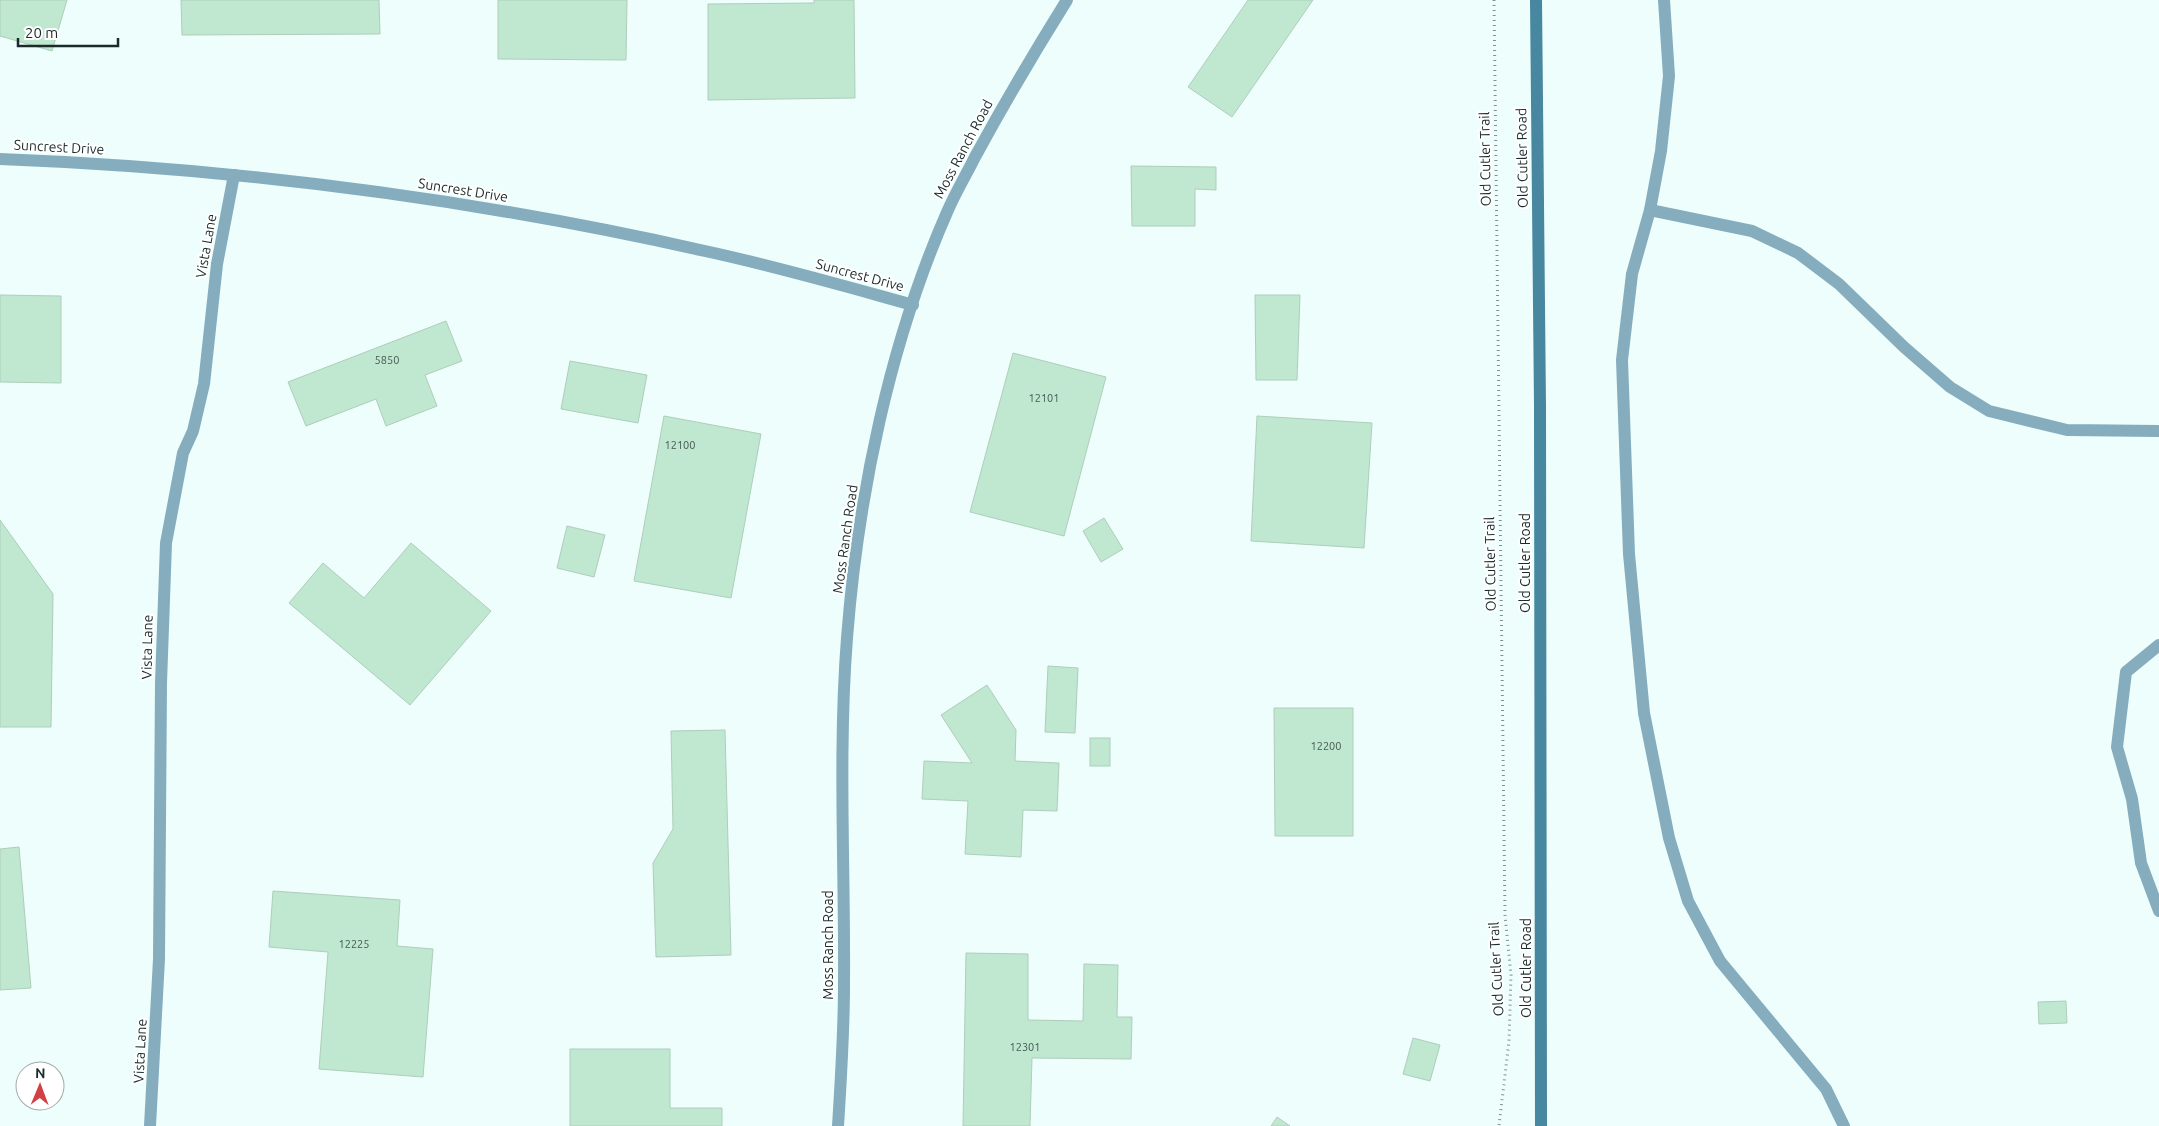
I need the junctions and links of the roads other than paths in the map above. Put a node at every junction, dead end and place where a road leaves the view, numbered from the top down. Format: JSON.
{"nodes":[{"id":1,"x":1067,"y":0,"type":"edge"},
{"id":2,"x":1536,"y":0,"type":"edge"},
{"id":3,"x":1664,"y":0,"type":"edge"},
{"id":4,"x":0,"y":159,"type":"edge"},
{"id":5,"x":234,"y":176,"type":"junction"},
{"id":6,"x":1650,"y":210,"type":"junction"},
{"id":7,"x":912,"y":305,"type":"junction"},
{"id":8,"x":2159,"y":430,"type":"edge"},
{"id":9,"x":2159,"y":645,"type":"edge"},
{"id":10,"x":2159,"y":911,"type":"edge"},
{"id":11,"x":150,"y":1126,"type":"edge"},
{"id":12,"x":838,"y":1126,"type":"edge"},
{"id":13,"x":1541,"y":1126,"type":"edge"},
{"id":14,"x":1844,"y":1126,"type":"edge"}],
"edges":[{"from":1,"to":7,"type":"street","name":"Moss Ranch Road"},
{"from":2,"to":13,"type":"main road","name":"Old Cutler Road"},
{"from":3,"to":6,"type":"street"},
{"from":4,"to":5,"type":"street","name":"Suncrest Drive"},
{"from":5,"to":7,"type":"street","name":"Suncrest Drive"},
{"from":5,"to":11,"type":"street","name":"Vista Lane"},
{"from":6,"to":8,"type":"street"},
{"from":6,"to":14,"type":"street"},
{"from":7,"to":12,"type":"street","name":"Moss Ranch Road"},
{"from":9,"to":10,"type":"street"}]}
